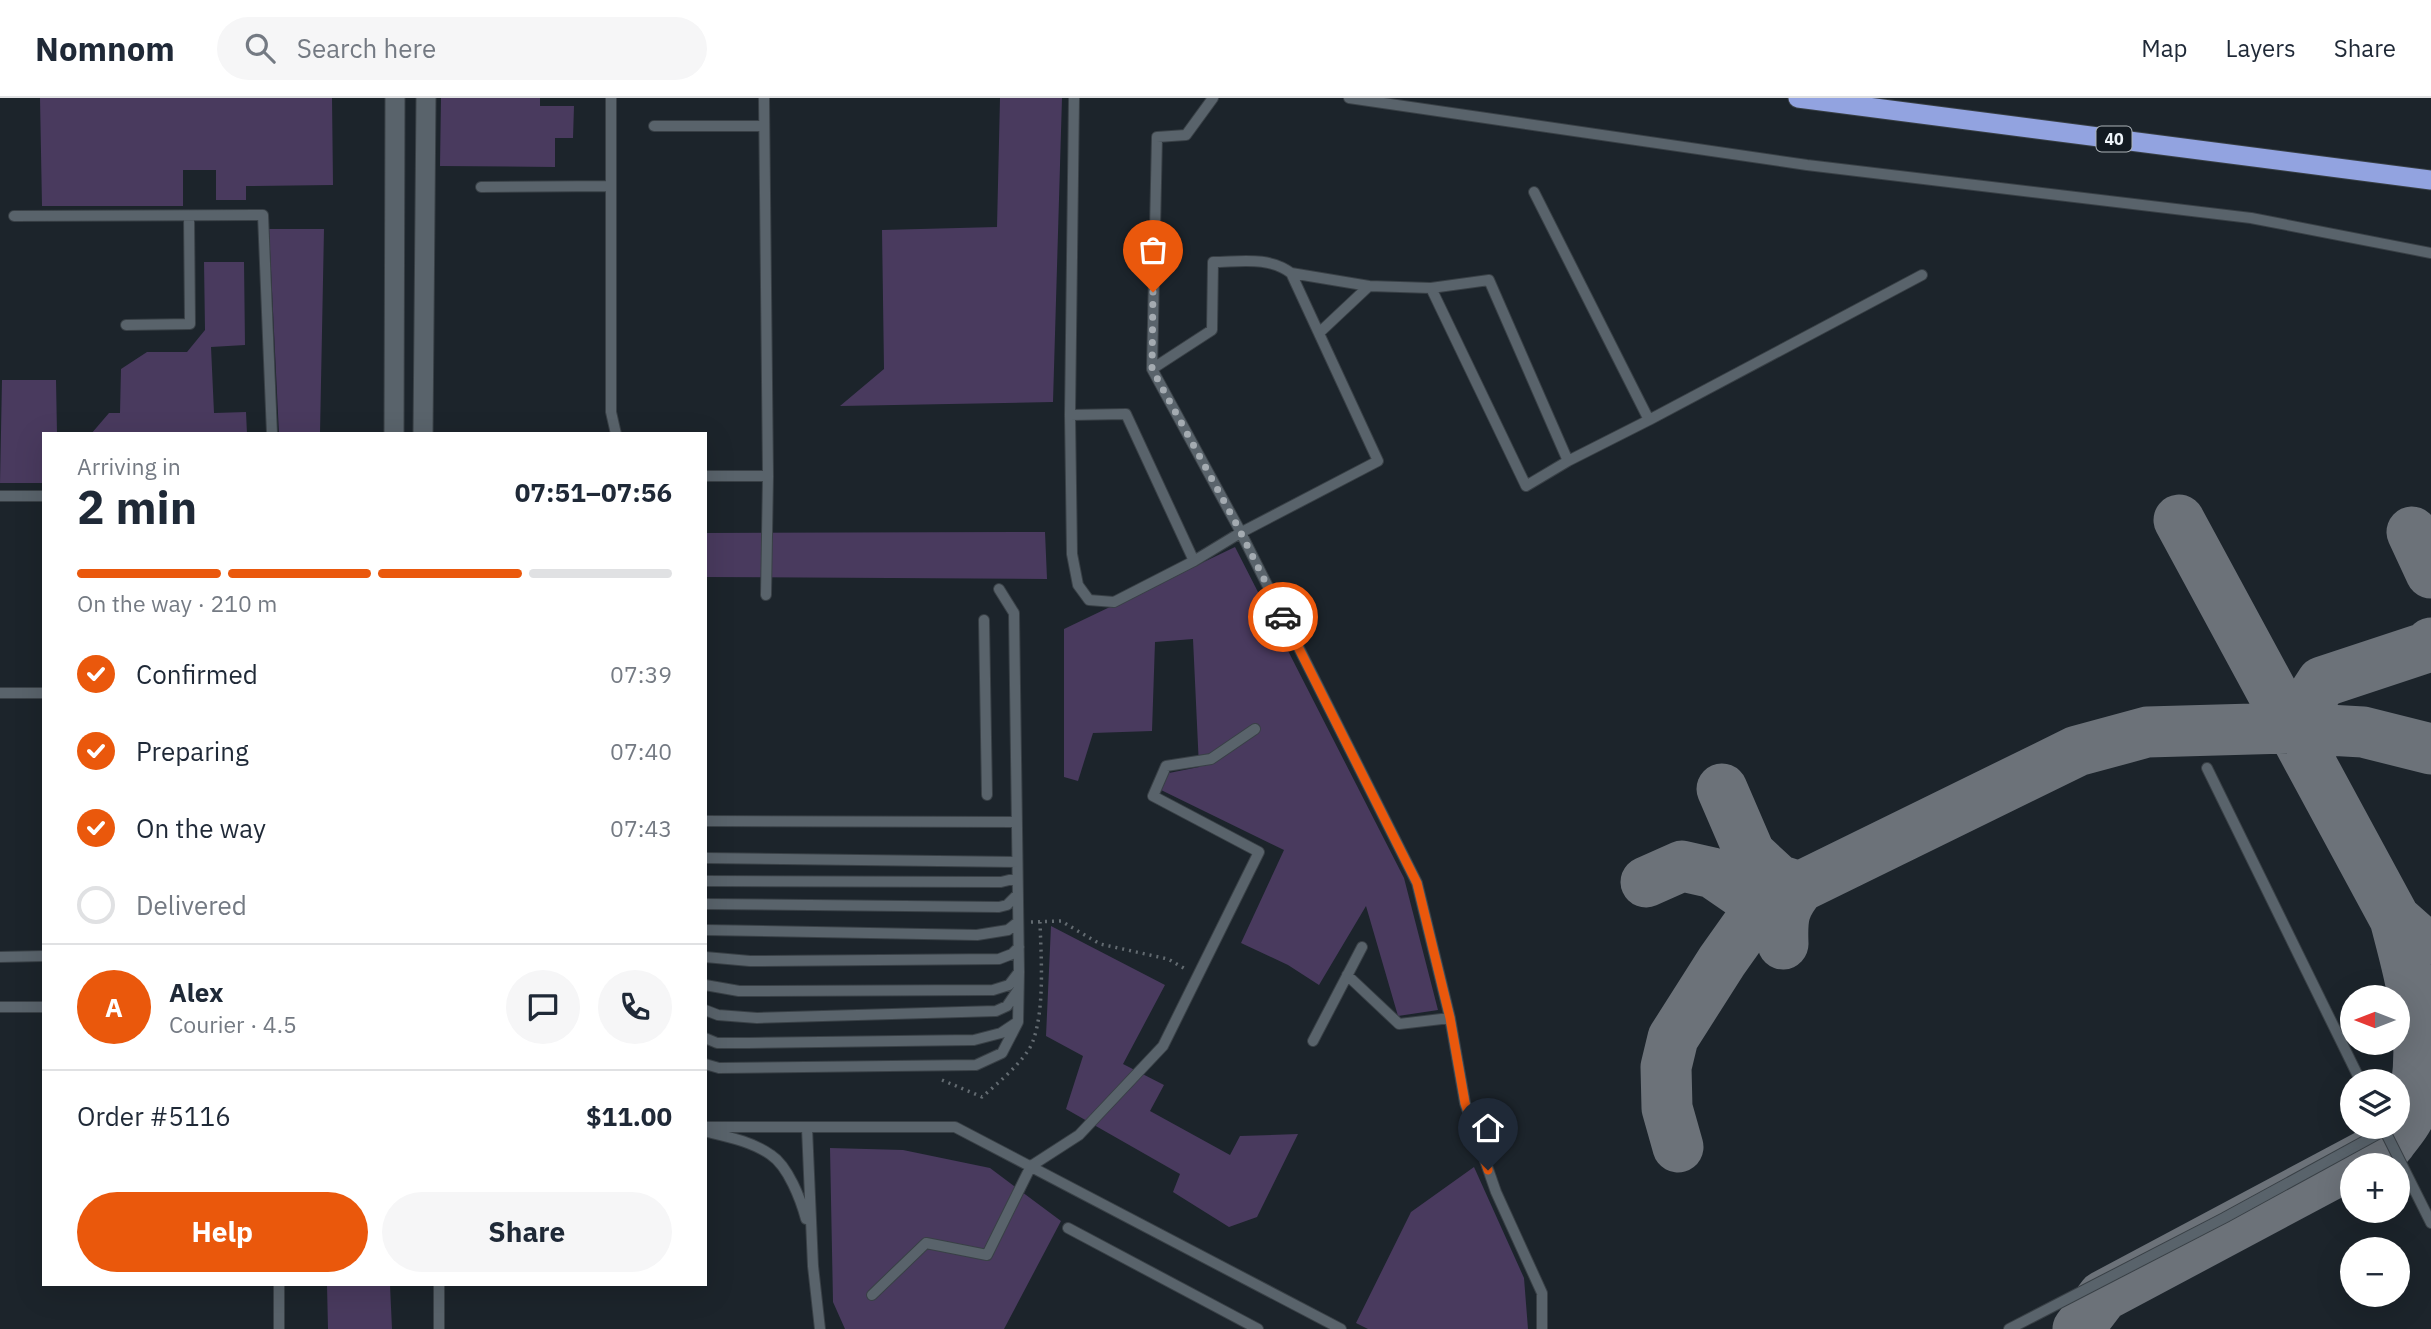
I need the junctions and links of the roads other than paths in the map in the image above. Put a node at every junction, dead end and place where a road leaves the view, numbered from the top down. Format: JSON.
{"nodes":[{"id":1,"x":395,"y":98,"type":"edge"},
{"id":2,"x":426,"y":98,"type":"edge"},
{"id":3,"x":611,"y":98,"type":"edge"},
{"id":4,"x":764,"y":98,"type":"edge"},
{"id":5,"x":1074,"y":98,"type":"edge"},
{"id":6,"x":1213,"y":98,"type":"edge"},
{"id":7,"x":1349,"y":98,"type":"edge"},
{"id":8,"x":1798,"y":98,"type":"edge"},
{"id":9,"x":764,"y":126,"type":"junction"},
{"id":10,"x":654,"y":127,"type":"dead end"},
{"id":11,"x":2431,"y":180,"type":"edge"},
{"id":12,"x":611,"y":186,"type":"junction"},
{"id":13,"x":481,"y":187,"type":"dead end"},
{"id":14,"x":1534,"y":192,"type":"dead end"},
{"id":15,"x":14,"y":216,"type":"dead end"},
{"id":16,"x":189,"y":216,"type":"junction"},
{"id":17,"x":2431,"y":253,"type":"edge"},
{"id":18,"x":1291,"y":273,"type":"junction"},
{"id":19,"x":1922,"y":275,"type":"dead end"},
{"id":20,"x":1369,"y":286,"type":"junction"},
{"id":21,"x":1431,"y":288,"type":"junction"},
{"id":22,"x":126,"y":325,"type":"dead end"},
{"id":23,"x":1319,"y":333,"type":"junction"},
{"id":24,"x":1152,"y":369,"type":"junction"},
{"id":25,"x":1070,"y":415,"type":"junction"},
{"id":26,"x":1649,"y":420,"type":"junction"},
{"id":27,"x":272,"y":432,"type":"edge"},
{"id":28,"x":394,"y":432,"type":"edge"},
{"id":29,"x":423,"y":432,"type":"edge"},
{"id":30,"x":616,"y":432,"type":"edge"},
{"id":31,"x":1568,"y":461,"type":"junction"},
{"id":32,"x":707,"y":476,"type":"edge"},
{"id":33,"x":768,"y":476,"type":"junction"},
{"id":34,"x":0,"y":496,"type":"edge"},
{"id":35,"x":42,"y":496,"type":"edge"},
{"id":36,"x":1240,"y":533,"type":"junction"},
{"id":37,"x":1194,"y":561,"type":"junction"},
{"id":38,"x":999,"y":589,"type":"dead end"},
{"id":39,"x":766,"y":595,"type":"dead end"},
{"id":40,"x":984,"y":620,"type":"dead end"},
{"id":41,"x":0,"y":693,"type":"edge"},
{"id":42,"x":42,"y":693,"type":"edge"},
{"id":43,"x":1255,"y":729,"type":"dead end"},
{"id":44,"x":2207,"y":768,"type":"dead end"},
{"id":45,"x":987,"y":795,"type":"dead end"},
{"id":46,"x":707,"y":821,"type":"edge"},
{"id":47,"x":1017,"y":822,"type":"junction"},
{"id":48,"x":707,"y":858,"type":"edge"},
{"id":49,"x":1017,"y":862,"type":"junction"},
{"id":50,"x":1017,"y":878,"type":"junction"},
{"id":51,"x":707,"y":881,"type":"edge"},
{"id":52,"x":1017,"y":894,"type":"junction"},
{"id":53,"x":707,"y":904,"type":"edge"},
{"id":54,"x":1018,"y":922,"type":"junction"},
{"id":55,"x":707,"y":930,"type":"edge"},
{"id":56,"x":1019,"y":947,"type":"junction"},
{"id":57,"x":1362,"y":947,"type":"dead end"},
{"id":58,"x":42,"y":956,"type":"edge"},
{"id":59,"x":0,"y":957,"type":"edge"},
{"id":60,"x":707,"y":957,"type":"edge"},
{"id":61,"x":1019,"y":972,"type":"junction"},
{"id":62,"x":1347,"y":975,"type":"junction"},
{"id":63,"x":707,"y":985,"type":"edge"},
{"id":64,"x":1019,"y":988,"type":"junction"},
{"id":65,"x":0,"y":1007,"type":"edge"},
{"id":66,"x":42,"y":1007,"type":"edge"},
{"id":67,"x":707,"y":1011,"type":"edge"},
{"id":68,"x":1450,"y":1018,"type":"junction"},
{"id":69,"x":1017,"y":1022,"type":"junction"},
{"id":70,"x":707,"y":1039,"type":"edge"},
{"id":71,"x":1313,"y":1041,"type":"dead end"},
{"id":72,"x":707,"y":1065,"type":"edge"},
{"id":73,"x":2355,"y":1069,"type":"edge"},
{"id":74,"x":807,"y":1128,"type":"junction"},
{"id":75,"x":707,"y":1129,"type":"edge"},
{"id":76,"x":707,"y":1130,"type":"edge"},
{"id":77,"x":2366,"y":1139,"type":"edge"},
{"id":78,"x":2389,"y":1139,"type":"edge"},
{"id":79,"x":1031,"y":1166,"type":"junction"},
{"id":80,"x":2431,"y":1223,"type":"edge"},
{"id":81,"x":1068,"y":1228,"type":"dead end"},
{"id":82,"x":812,"y":1242,"type":"junction"},
{"id":83,"x":279,"y":1286,"type":"edge"},
{"id":84,"x":439,"y":1286,"type":"edge"},
{"id":85,"x":872,"y":1295,"type":"dead end"},
{"id":86,"x":279,"y":1329,"type":"edge"},
{"id":87,"x":439,"y":1329,"type":"edge"},
{"id":88,"x":820,"y":1329,"type":"edge"},
{"id":89,"x":1258,"y":1329,"type":"edge"},
{"id":90,"x":1341,"y":1329,"type":"edge"},
{"id":91,"x":1542,"y":1329,"type":"edge"},
{"id":92,"x":2009,"y":1329,"type":"edge"}],
"edges":[{"from":1,"to":28,"type":"street"},
{"from":2,"to":29,"type":"street"},
{"from":3,"to":12,"type":"lane"},
{"from":4,"to":9,"type":"lane"},
{"from":5,"to":25,"type":"lane"},
{"from":6,"to":24,"type":"lane"},
{"from":7,"to":17,"type":"lane"},
{"from":8,"to":11,"type":"highway","number":"40"},
{"from":9,"to":10,"type":"lane"},
{"from":9,"to":33,"type":"lane"},
{"from":12,"to":13,"type":"lane"},
{"from":12,"to":30,"type":"lane"},
{"from":14,"to":26,"type":"lane"},
{"from":15,"to":16,"type":"lane"},
{"from":16,"to":22,"type":"lane"},
{"from":16,"to":27,"type":"lane"},
{"from":18,"to":20,"type":"lane"},
{"from":18,"to":23,"type":"lane"},
{"from":18,"to":24,"type":"lane"},
{"from":19,"to":26,"type":"lane"},
{"from":20,"to":21,"type":"lane"},
{"from":20,"to":23,"type":"lane"},
{"from":21,"to":31,"type":"lane"},
{"from":21,"to":31,"type":"lane"},
{"from":23,"to":36,"type":"lane"},
{"from":24,"to":36,"type":"lane"},
{"from":25,"to":37,"type":"lane"},
{"from":25,"to":37,"type":"lane"},
{"from":26,"to":31,"type":"lane"},
{"from":32,"to":33,"type":"lane"},
{"from":33,"to":39,"type":"lane"},
{"from":34,"to":35,"type":"lane"},
{"from":36,"to":37,"type":"lane"},
{"from":36,"to":68,"type":"lane"},
{"from":38,"to":47,"type":"lane"},
{"from":40,"to":45,"type":"lane"},
{"from":41,"to":42,"type":"lane"},
{"from":43,"to":79,"type":"lane"},
{"from":44,"to":73,"type":"lane"},
{"from":46,"to":47,"type":"lane"},
{"from":47,"to":49,"type":"lane"},
{"from":48,"to":49,"type":"lane"},
{"from":49,"to":50,"type":"lane"},
{"from":50,"to":51,"type":"lane"},
{"from":50,"to":52,"type":"lane"},
{"from":52,"to":53,"type":"lane"},
{"from":52,"to":54,"type":"lane"},
{"from":54,"to":55,"type":"lane"},
{"from":54,"to":56,"type":"lane"},
{"from":56,"to":60,"type":"lane"},
{"from":56,"to":61,"type":"lane"},
{"from":57,"to":62,"type":"lane"},
{"from":58,"to":59,"type":"lane"},
{"from":61,"to":63,"type":"lane"},
{"from":61,"to":64,"type":"lane"},
{"from":62,"to":68,"type":"lane"},
{"from":62,"to":71,"type":"lane"},
{"from":64,"to":67,"type":"lane"},
{"from":64,"to":69,"type":"lane"},
{"from":65,"to":66,"type":"lane"},
{"from":68,"to":91,"type":"lane"},
{"from":69,"to":70,"type":"lane"},
{"from":69,"to":72,"type":"lane"},
{"from":74,"to":75,"type":"lane"},
{"from":74,"to":79,"type":"lane"},
{"from":74,"to":82,"type":"lane"},
{"from":76,"to":82,"type":"lane"},
{"from":77,"to":92,"type":"lane"},
{"from":78,"to":80,"type":"lane"},
{"from":79,"to":85,"type":"lane"},
{"from":79,"to":90,"type":"lane"},
{"from":81,"to":89,"type":"lane"},
{"from":82,"to":88,"type":"lane"},
{"from":83,"to":86,"type":"lane"},
{"from":84,"to":87,"type":"lane"}]}
